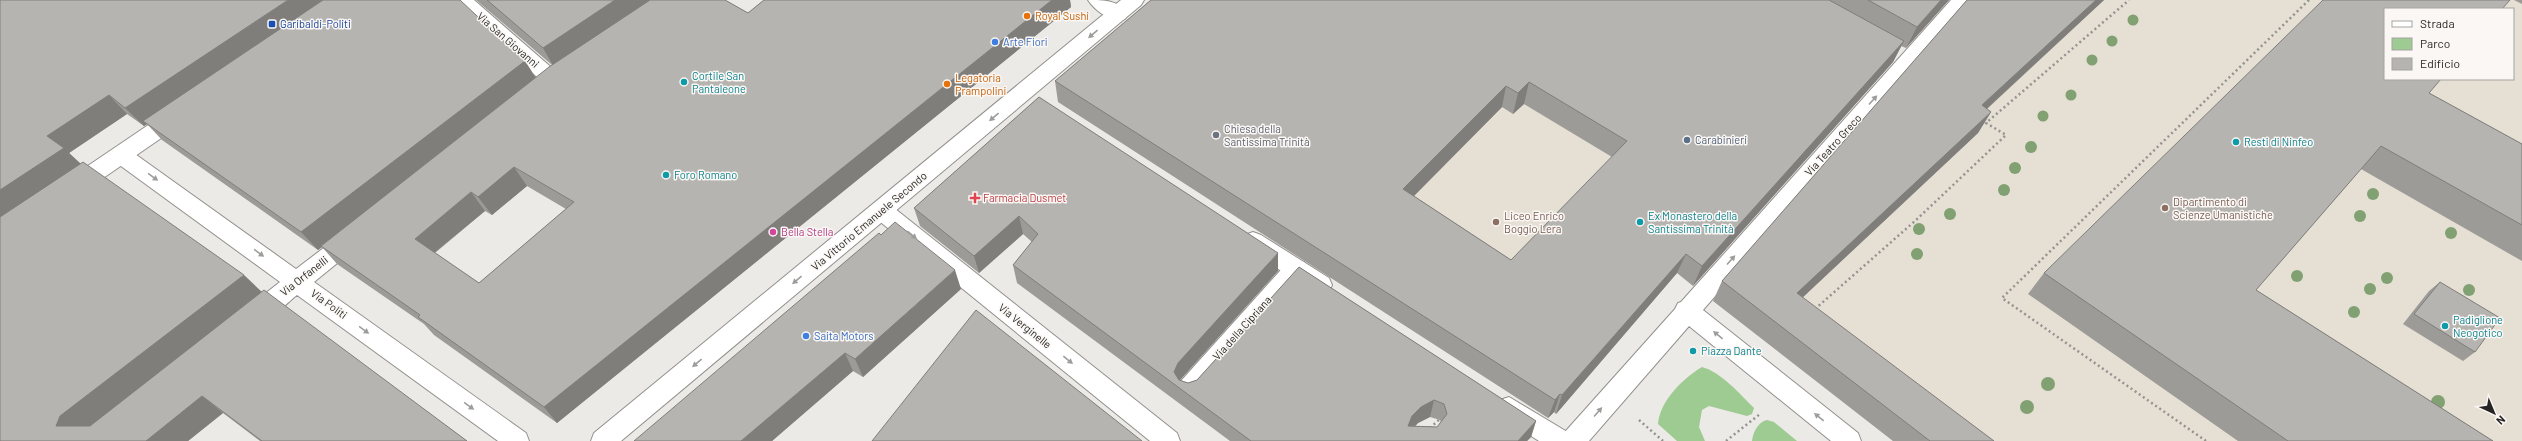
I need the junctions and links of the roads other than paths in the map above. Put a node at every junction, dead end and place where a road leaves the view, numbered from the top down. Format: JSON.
{"nodes":[{"id":1,"x":462,"y":0,"type":"edge"},
{"id":2,"x":1098,"y":0,"type":"edge"},
{"id":3,"x":1134,"y":0,"type":"edge"},
{"id":4,"x":1962,"y":0,"type":"edge"},
{"id":5,"x":1118,"y":14,"type":"junction"},
{"id":6,"x":535,"y":94,"type":"edge"},
{"id":7,"x":193,"y":106,"type":"edge"},
{"id":8,"x":122,"y":155,"type":"junction"},
{"id":9,"x":58,"y":198,"type":"edge"},
{"id":10,"x":881,"y":210,"type":"junction"},
{"id":11,"x":372,"y":222,"type":"edge"},
{"id":12,"x":1237,"y":230,"type":"edge"},
{"id":13,"x":1296,"y":269,"type":"junction"},
{"id":14,"x":297,"y":281,"type":"junction"},
{"id":15,"x":1335,"y":294,"type":"edge"},
{"id":16,"x":1686,"y":310,"type":"junction"},
{"id":17,"x":235,"y":330,"type":"edge"},
{"id":18,"x":1189,"y":388,"type":"edge"},
{"id":19,"x":1491,"y":396,"type":"edge"},
{"id":20,"x":517,"y":441,"type":"edge"},
{"id":21,"x":603,"y":441,"type":"edge"},
{"id":22,"x":1168,"y":441,"type":"edge"},
{"id":23,"x":1560,"y":441,"type":"edge"},
{"id":24,"x":1573,"y":441,"type":"edge"},
{"id":25,"x":1849,"y":441,"type":"edge"}],
"edges":[{"from":1,"to":6,"type":"street","name":"Via San Giovanni"},
{"from":2,"to":5,"type":"street"},
{"from":3,"to":5,"type":"street","name":"Via Vittorio Emanuele Secondo"},
{"from":16,"to":4,"type":"street","name":"Via Teatro Greco","one_way":true},
{"from":5,"to":10,"type":"street","name":"Via Vittorio Emanuele Secondo","one_way":true},
{"from":7,"to":8,"type":"street"},
{"from":8,"to":9,"type":"street"},
{"from":8,"to":14,"type":"street","name":"Via Politi","one_way":true},
{"from":10,"to":21,"type":"street","name":"Via Vittorio Emanuele Secondo","one_way":true},
{"from":10,"to":22,"type":"street","name":"Via Verginelle","one_way":true},
{"from":11,"to":14,"type":"street","name":"Via Orfanelli"},
{"from":12,"to":13,"type":"street"},
{"from":13,"to":15,"type":"street"},
{"from":13,"to":18,"type":"street","name":"Via della Cipriana"},
{"from":14,"to":17,"type":"street","name":"Via Orfanelli"},
{"from":14,"to":20,"type":"street","name":"Via Politi","one_way":true},
{"from":24,"to":16,"type":"street","name":"Via Teatro Greco","one_way":true},
{"from":25,"to":16,"type":"street","one_way":true},
{"from":19,"to":23,"type":"street"}]}
